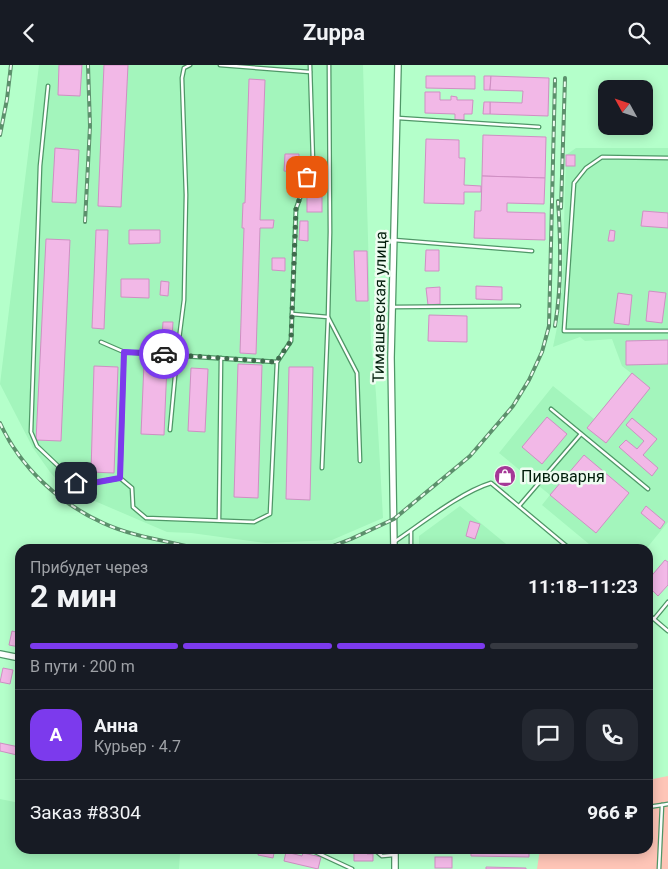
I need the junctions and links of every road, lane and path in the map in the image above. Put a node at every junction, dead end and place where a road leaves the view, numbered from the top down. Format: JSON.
{"nodes":[{"id":1,"x":190,"y":65,"type":"edge"},
{"id":2,"x":222,"y":65,"type":"edge"},
{"id":3,"x":310,"y":65,"type":"edge"},
{"id":4,"x":330,"y":65,"type":"edge"},
{"id":5,"x":398,"y":65,"type":"edge"},
{"id":6,"x":310,"y":72,"type":"junction"},
{"id":7,"x":48,"y":86,"type":"dead end"},
{"id":8,"x":397,"y":118,"type":"junction"},
{"id":9,"x":539,"y":127,"type":"dead end"},
{"id":10,"x":668,"y":157,"type":"edge"},
{"id":11,"x":394,"y":240,"type":"junction"},
{"id":12,"x":532,"y":251,"type":"dead end"},
{"id":13,"x":519,"y":306,"type":"dead end"},
{"id":14,"x":393,"y":307,"type":"junction"},
{"id":15,"x":292,"y":314,"type":"junction"},
{"id":16,"x":328,"y":317,"type":"junction"},
{"id":17,"x":668,"y":331,"type":"edge"},
{"id":18,"x":101,"y":342,"type":"dead end"},
{"id":19,"x":124,"y":352,"type":"junction"},
{"id":20,"x":177,"y":355,"type":"junction"},
{"id":21,"x":221,"y":358,"type":"junction"},
{"id":22,"x":276,"y":362,"type":"junction"},
{"id":23,"x":551,"y":409,"type":"dead end"},
{"id":24,"x":170,"y":430,"type":"dead end"},
{"id":25,"x":581,"y":434,"type":"junction"},
{"id":26,"x":360,"y":461,"type":"dead end"},
{"id":27,"x":322,"y":468,"type":"dead end"},
{"id":28,"x":120,"y":478,"type":"junction"},
{"id":29,"x":648,"y":489,"type":"dead end"},
{"id":30,"x":519,"y":506,"type":"junction"},
{"id":31,"x":219,"y":520,"type":"junction"},
{"id":32,"x":411,"y":531,"type":"junction"},
{"id":33,"x":394,"y":544,"type":"edge"},
{"id":34,"x":396,"y":544,"type":"edge"},
{"id":35,"x":411,"y":544,"type":"edge"},
{"id":36,"x":564,"y":544,"type":"edge"},
{"id":37,"x":668,"y":602,"type":"edge"},
{"id":38,"x":654,"y":619,"type":"joint"},
{"id":39,"x":668,"y":631,"type":"edge"},
{"id":40,"x":0,"y":654,"type":"edge"},
{"id":41,"x":15,"y":657,"type":"edge"},
{"id":42,"x":668,"y":804,"type":"edge"},
{"id":43,"x":662,"y":805,"type":"junction"},
{"id":44,"x":653,"y":806,"type":"edge"},
{"id":45,"x":320,"y":854,"type":"edge"},
{"id":46,"x":395,"y":854,"type":"edge"},
{"id":47,"x":352,"y":869,"type":"edge"},
{"id":48,"x":395,"y":869,"type":"edge"},
{"id":49,"x":659,"y":869,"type":"edge"}],
"edges":[{"from":1,"to":20,"type":"lane"},
{"from":2,"to":6,"type":"lane"},
{"from":3,"to":6,"type":"lane"},
{"from":4,"to":16,"type":"lane"},
{"from":5,"to":8,"type":"street","name":"Тимашевская улица"},
{"from":6,"to":15,"type":"lane"},
{"from":7,"to":28,"type":"lane"},
{"from":8,"to":9,"type":"lane"},
{"from":8,"to":11,"type":"street","name":"Тимашевская улица"},
{"from":10,"to":17,"type":"lane"},
{"from":11,"to":12,"type":"lane"},
{"from":11,"to":14,"type":"street","name":"Тимашевская улица"},
{"from":13,"to":14,"type":"lane"},
{"from":14,"to":33,"type":"street","name":"Тимашевская улица"},
{"from":15,"to":16,"type":"lane"},
{"from":15,"to":22,"type":"lane"},
{"from":16,"to":26,"type":"lane"},
{"from":16,"to":27,"type":"lane"},
{"from":18,"to":19,"type":"lane"},
{"from":19,"to":20,"type":"lane"},
{"from":19,"to":28,"type":"lane"},
{"from":20,"to":21,"type":"lane"},
{"from":20,"to":24,"type":"lane"},
{"from":21,"to":22,"type":"lane"},
{"from":21,"to":31,"type":"lane"},
{"from":22,"to":31,"type":"lane"},
{"from":23,"to":25,"type":"lane"},
{"from":25,"to":29,"type":"lane"},
{"from":25,"to":30,"type":"lane"},
{"from":28,"to":31,"type":"lane"},
{"from":30,"to":32,"type":"lane"},
{"from":30,"to":36,"type":"lane"},
{"from":32,"to":34,"type":"lane"},
{"from":32,"to":35,"type":"lane"},
{"from":37,"to":38,"type":"lane"},
{"from":38,"to":39,"type":"lane"},
{"from":40,"to":41,"type":"street"},
{"from":42,"to":43,"type":"lane"},
{"from":43,"to":44,"type":"lane"},
{"from":43,"to":49,"type":"lane"},
{"from":45,"to":47,"type":"lane"},
{"from":46,"to":48,"type":"street"}]}
